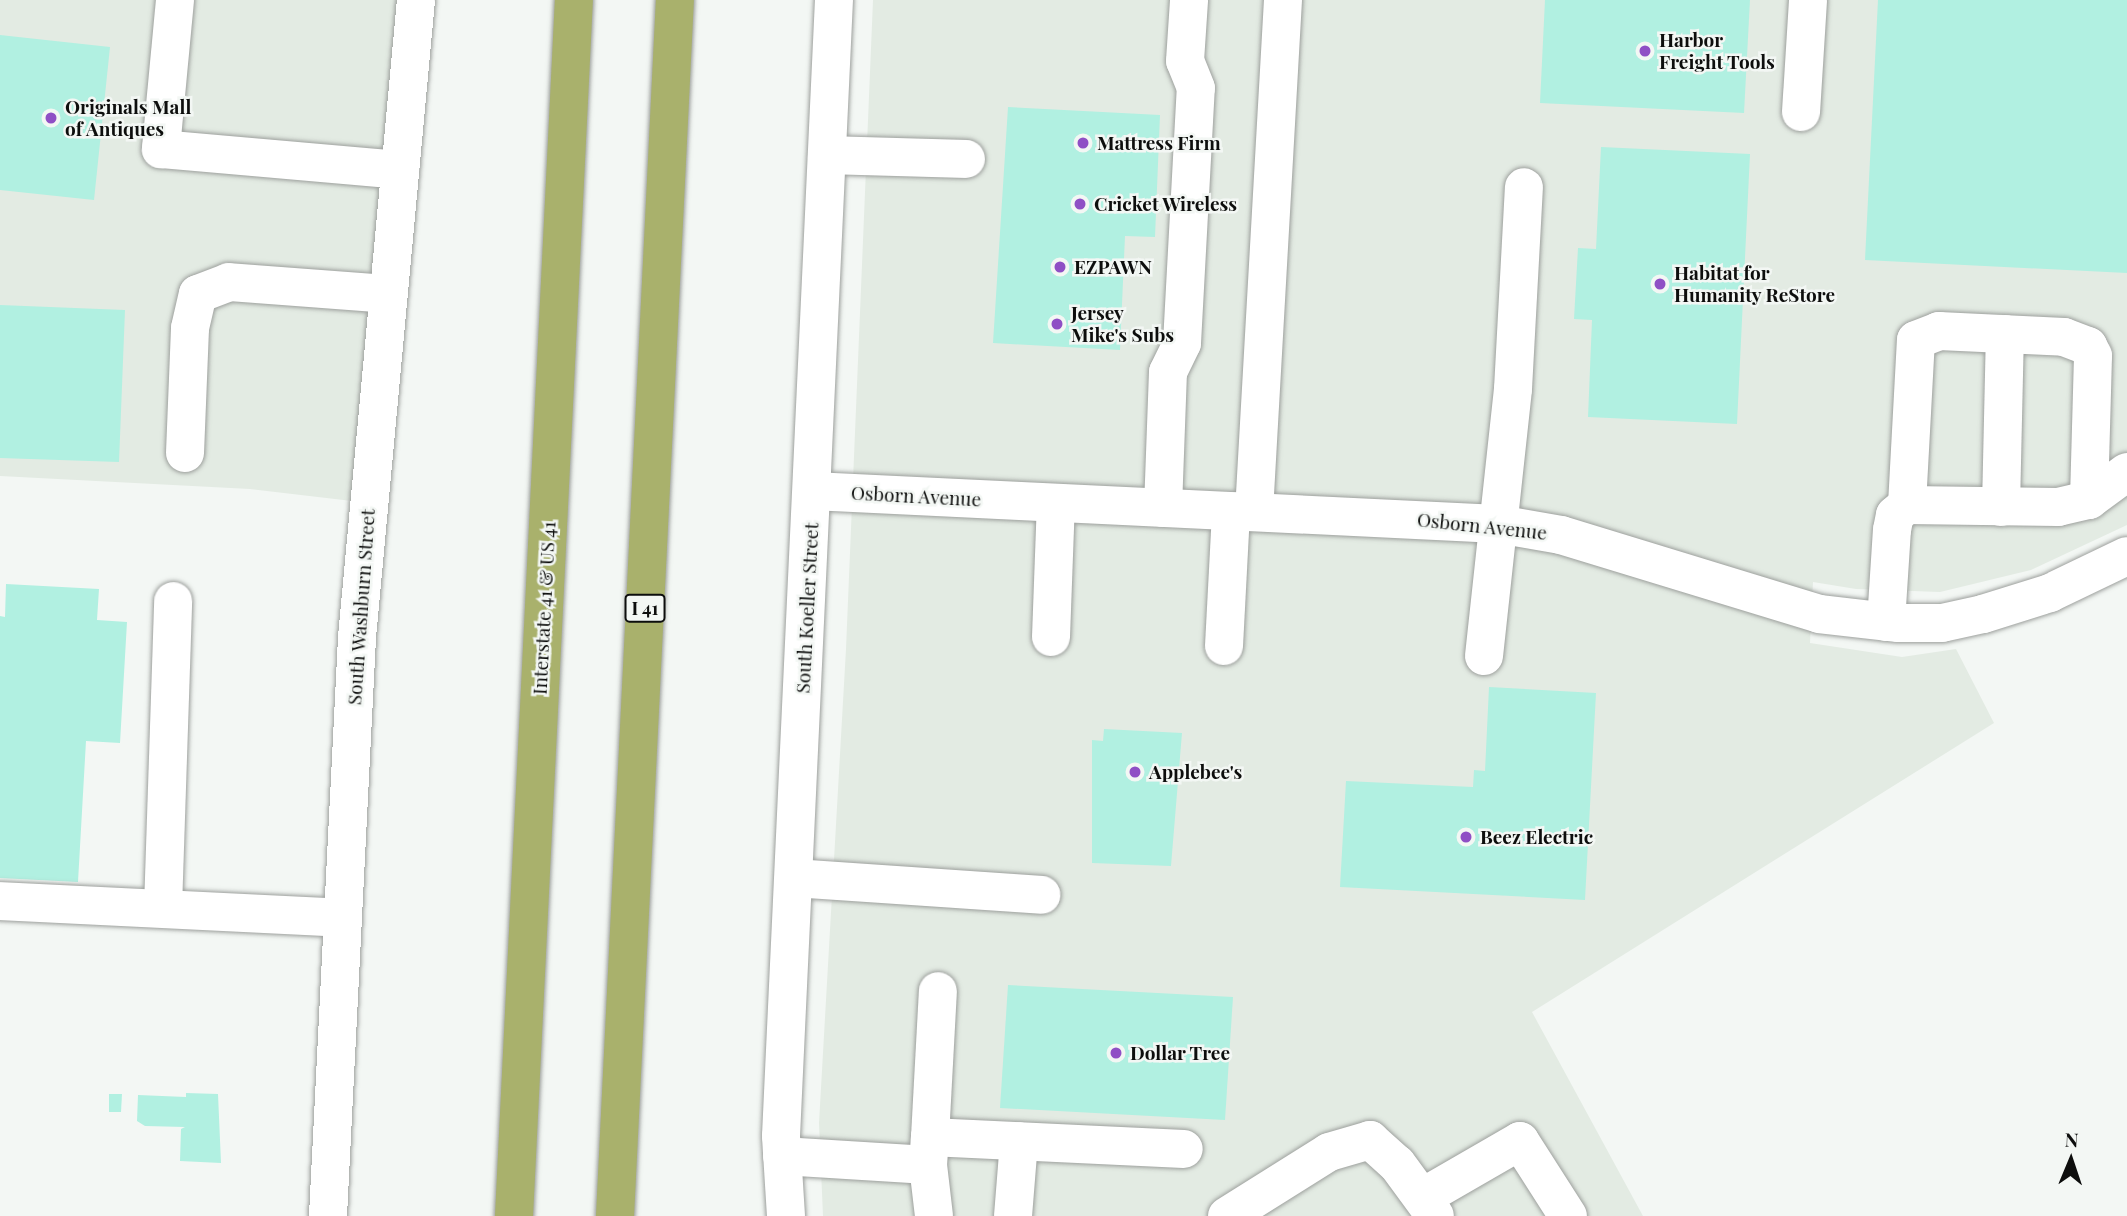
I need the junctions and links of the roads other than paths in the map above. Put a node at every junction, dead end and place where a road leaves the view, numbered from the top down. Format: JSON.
{"nodes":[{"id":1,"x":176,"y":0,"type":"edge"},
{"id":2,"x":416,"y":0,"type":"edge"},
{"id":3,"x":573,"y":0,"type":"edge"},
{"id":4,"x":675,"y":0,"type":"edge"},
{"id":5,"x":834,"y":0,"type":"edge"},
{"id":6,"x":1189,"y":0,"type":"edge"},
{"id":7,"x":1283,"y":0,"type":"edge"},
{"id":8,"x":1808,"y":0,"type":"edge"},
{"id":9,"x":1801,"y":112,"type":"dead end"},
{"id":10,"x":827,"y":155,"type":"junction"},
{"id":11,"x":966,"y":159,"type":"dead end"},
{"id":12,"x":400,"y":170,"type":"junction"},
{"id":13,"x":1524,"y":187,"type":"dead end"},
{"id":14,"x":388,"y":294,"type":"junction"},
{"id":15,"x":2005,"y":334,"type":"junction"},
{"id":16,"x":185,"y":453,"type":"dead end"},
{"id":17,"x":2127,"y":472,"type":"edge"},
{"id":18,"x":812,"y":491,"type":"junction"},
{"id":19,"x":2089,"y":500,"type":"junction"},
{"id":20,"x":1056,"y":503,"type":"junction"},
{"id":21,"x":1907,"y":505,"type":"junction"},
{"id":22,"x":2001,"y":507,"type":"junction"},
{"id":23,"x":1163,"y":508,"type":"junction"},
{"id":24,"x":1242,"y":511,"type":"junction"},
{"id":25,"x":1498,"y":524,"type":"junction"},
{"id":26,"x":2127,"y":556,"type":"edge"},
{"id":27,"x":173,"y":601,"type":"dead end"},
{"id":28,"x":1886,"y":622,"type":"junction"},
{"id":29,"x":1051,"y":637,"type":"dead end"},
{"id":30,"x":1224,"y":646,"type":"dead end"},
{"id":31,"x":1484,"y":656,"type":"dead end"},
{"id":32,"x":794,"y":878,"type":"junction"},
{"id":33,"x":1041,"y":895,"type":"dead end"},
{"id":34,"x":0,"y":901,"type":"edge"},
{"id":35,"x":163,"y":908,"type":"junction"},
{"id":36,"x":342,"y":918,"type":"junction"},
{"id":37,"x":938,"y":991,"type":"dead end"},
{"id":38,"x":1019,"y":1141,"type":"junction"},
{"id":39,"x":1184,"y":1149,"type":"dead end"},
{"id":40,"x":929,"y":1151,"type":"junction"},
{"id":41,"x":782,"y":1156,"type":"junction"},
{"id":42,"x":1429,"y":1207,"type":"edge"},
{"id":43,"x":328,"y":1216,"type":"edge"},
{"id":44,"x":514,"y":1216,"type":"edge"},
{"id":45,"x":615,"y":1216,"type":"edge"},
{"id":46,"x":786,"y":1216,"type":"edge"},
{"id":47,"x":934,"y":1216,"type":"edge"},
{"id":48,"x":1013,"y":1216,"type":"edge"},
{"id":49,"x":1227,"y":1216,"type":"edge"},
{"id":50,"x":1568,"y":1216,"type":"edge"}],
"edges":[{"from":1,"to":12,"type":"street"},
{"from":2,"to":12,"type":"street","name":"South Washburn Street"},
{"from":3,"to":44,"type":"highway","name":"Interstate 41 & US 41"},
{"from":4,"to":45,"type":"highway","number":"I 41"},
{"from":5,"to":10,"type":"street","name":"South Koeller Street"},
{"from":6,"to":23,"type":"street"},
{"from":7,"to":24,"type":"street"},
{"from":8,"to":9,"type":"street"},
{"from":10,"to":11,"type":"street"},
{"from":10,"to":18,"type":"street","name":"South Koeller Street"},
{"from":12,"to":14,"type":"street","name":"South Washburn Street"},
{"from":13,"to":25,"type":"street"},
{"from":14,"to":16,"type":"street"},
{"from":14,"to":36,"type":"street","name":"South Washburn Street"},
{"from":15,"to":19,"type":"street"},
{"from":15,"to":21,"type":"street"},
{"from":15,"to":22,"type":"street"},
{"from":17,"to":19,"type":"street"},
{"from":18,"to":20,"type":"street","name":"Osborn Avenue"},
{"from":18,"to":32,"type":"street","name":"South Koeller Street"},
{"from":19,"to":22,"type":"street"},
{"from":20,"to":23,"type":"street","name":"Osborn Avenue"},
{"from":20,"to":29,"type":"street"},
{"from":21,"to":22,"type":"street"},
{"from":21,"to":28,"type":"street"},
{"from":23,"to":24,"type":"street","name":"Osborn Avenue"},
{"from":24,"to":25,"type":"street","name":"Osborn Avenue"},
{"from":24,"to":30,"type":"street"},
{"from":25,"to":28,"type":"street","name":"Osborn Avenue"},
{"from":25,"to":31,"type":"street"},
{"from":26,"to":28,"type":"street","name":"Osborn Avenue"},
{"from":27,"to":35,"type":"street"},
{"from":32,"to":33,"type":"street"},
{"from":32,"to":41,"type":"street","name":"South Koeller Street"},
{"from":34,"to":35,"type":"street"},
{"from":35,"to":36,"type":"street"},
{"from":36,"to":43,"type":"street","name":"South Washburn Street"},
{"from":37,"to":40,"type":"street"},
{"from":38,"to":39,"type":"street"},
{"from":38,"to":40,"type":"street"},
{"from":38,"to":48,"type":"street"},
{"from":40,"to":41,"type":"street"},
{"from":40,"to":47,"type":"street"},
{"from":41,"to":46,"type":"street","name":"South Koeller Street"},
{"from":42,"to":49,"type":"street"},
{"from":42,"to":50,"type":"street"}]}
